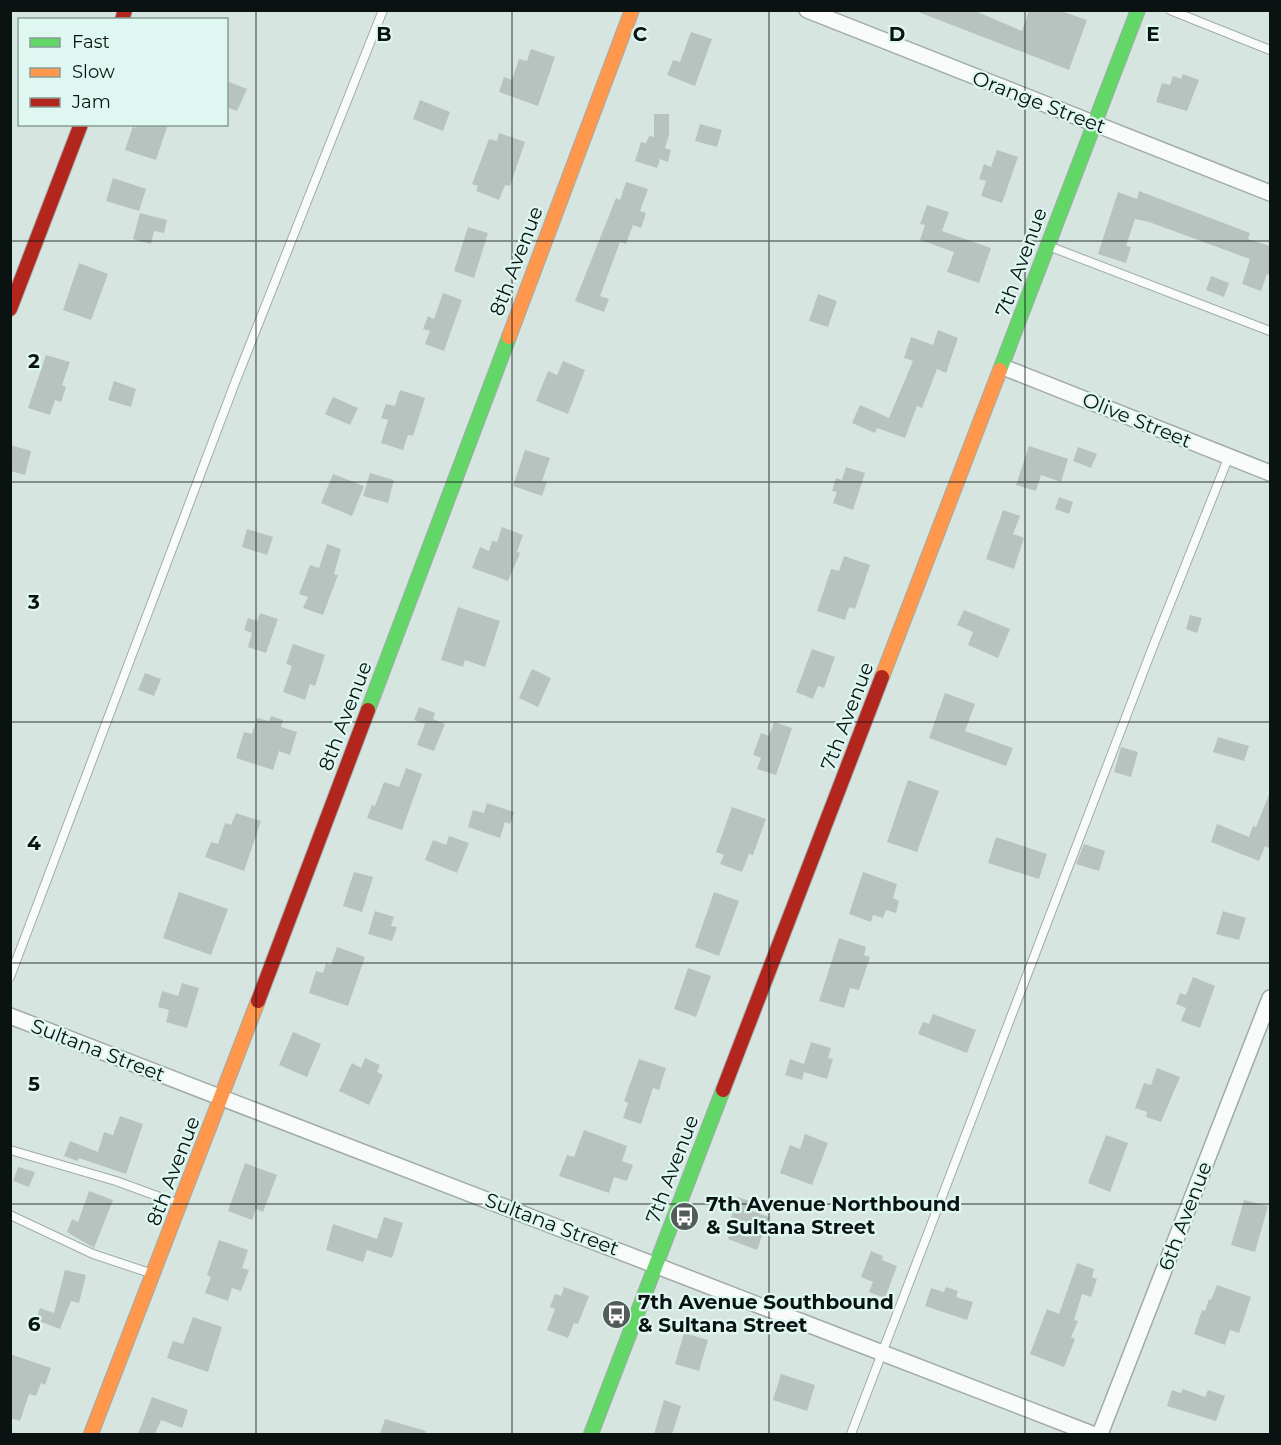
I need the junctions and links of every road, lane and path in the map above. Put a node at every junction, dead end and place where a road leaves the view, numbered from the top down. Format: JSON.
{"nodes":[{"id":1,"x":382,"y":10,"type":"edge"},
{"id":2,"x":632,"y":10,"type":"edge"},
{"id":3,"x":807,"y":10,"type":"edge"},
{"id":4,"x":1138,"y":10,"type":"edge"},
{"id":5,"x":1170,"y":10,"type":"edge"},
{"id":6,"x":1270,"y":50,"type":"edge"},
{"id":7,"x":1094,"y":124,"type":"junction"},
{"id":8,"x":80,"y":126,"type":"edge"},
{"id":9,"x":1270,"y":193,"type":"edge"},
{"id":10,"x":1047,"y":246,"type":"junction"},
{"id":11,"x":10,"y":309,"type":"edge"},
{"id":12,"x":1270,"y":331,"type":"edge"},
{"id":13,"x":1003,"y":367,"type":"junction"},
{"id":14,"x":1228,"y":456,"type":"junction"},
{"id":15,"x":1269,"y":469,"type":"edge"},
{"id":16,"x":10,"y":977,"type":"edge"},
{"id":17,"x":1270,"y":998,"type":"edge"},
{"id":18,"x":10,"y":1016,"type":"edge"},
{"id":19,"x":222,"y":1098,"type":"junction"},
{"id":20,"x":10,"y":1150,"type":"edge"},
{"id":21,"x":180,"y":1204,"type":"junction"},
{"id":22,"x":10,"y":1215,"type":"edge"},
{"id":23,"x":657,"y":1264,"type":"junction"},
{"id":24,"x":154,"y":1274,"type":"junction"},
{"id":25,"x":884,"y":1353,"type":"junction"},
{"id":26,"x":91,"y":1434,"type":"edge"},
{"id":27,"x":591,"y":1434,"type":"edge"},
{"id":28,"x":851,"y":1434,"type":"edge"},
{"id":29,"x":1092,"y":1434,"type":"edge"},
{"id":30,"x":1100,"y":1434,"type":"edge"}],
"edges":[{"from":1,"to":16,"type":"lane"},
{"from":2,"to":19,"type":"street","name":"8th Avenue"},
{"from":3,"to":7,"type":"street","name":"Orange Street"},
{"from":4,"to":7,"type":"street","name":"7th Avenue"},
{"from":5,"to":6,"type":"lane"},
{"from":7,"to":9,"type":"street","name":"Orange Street"},
{"from":7,"to":10,"type":"street","name":"7th Avenue"},
{"from":8,"to":11,"type":"street"},
{"from":10,"to":12,"type":"lane"},
{"from":10,"to":13,"type":"street","name":"7th Avenue"},
{"from":13,"to":14,"type":"street","name":"Olive Street"},
{"from":13,"to":23,"type":"street","name":"7th Avenue"},
{"from":14,"to":15,"type":"street","name":"Olive Street"},
{"from":14,"to":25,"type":"lane"},
{"from":17,"to":30,"type":"street","name":"6th Avenue"},
{"from":18,"to":19,"type":"street","name":"Sultana Street"},
{"from":19,"to":21,"type":"street","name":"8th Avenue"},
{"from":19,"to":23,"type":"street","name":"Sultana Street"},
{"from":20,"to":21,"type":"lane"},
{"from":21,"to":24,"type":"street","name":"8th Avenue"},
{"from":22,"to":24,"type":"lane"},
{"from":23,"to":25,"type":"street","name":"Sultana Street"},
{"from":23,"to":27,"type":"street","name":"7th Avenue"},
{"from":24,"to":26,"type":"street","name":"8th Avenue"},
{"from":25,"to":28,"type":"lane"},
{"from":25,"to":29,"type":"street","name":"Sultana Street"}]}
